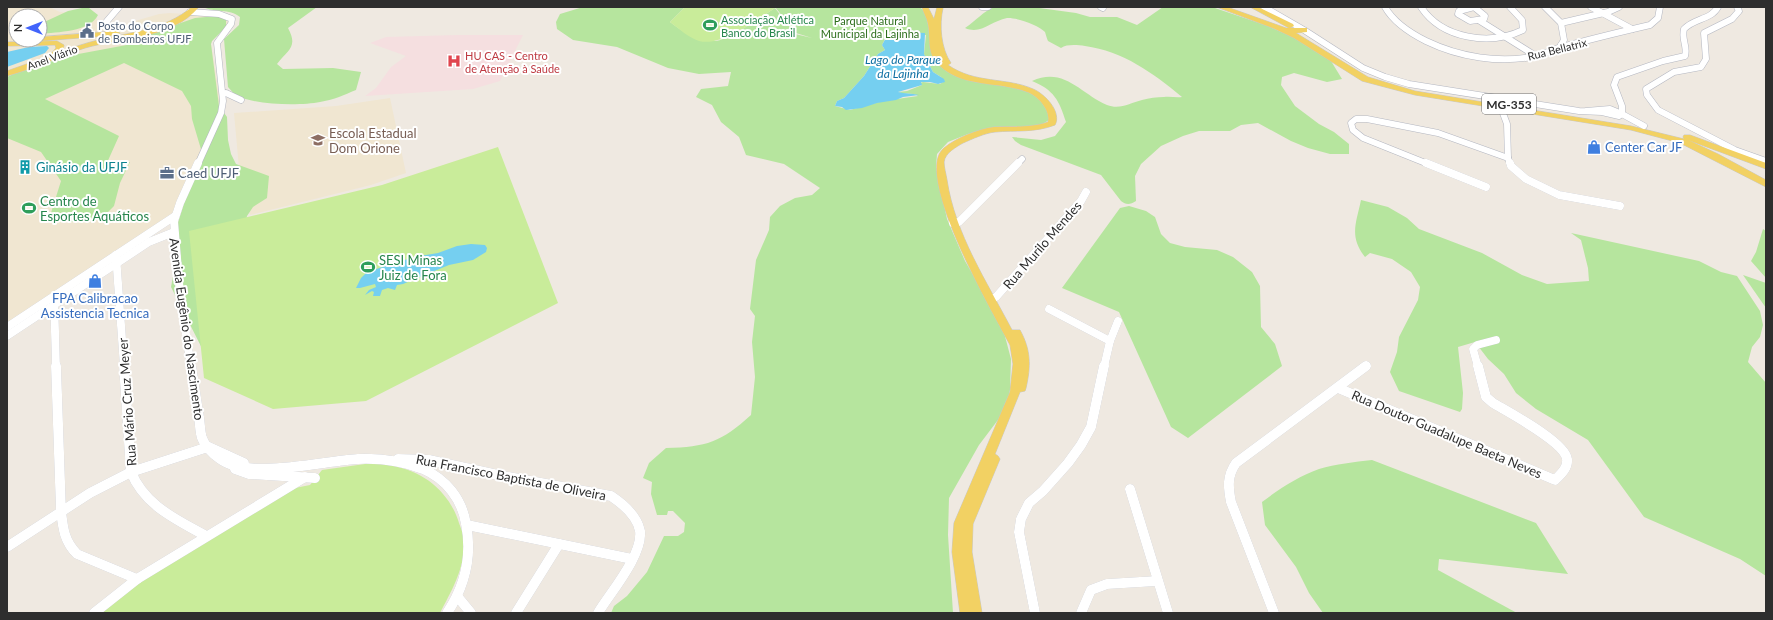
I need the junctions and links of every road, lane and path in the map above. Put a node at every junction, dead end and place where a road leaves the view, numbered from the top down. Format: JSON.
{"nodes":[{"id":1,"x":119,"y":7,"type":"edge"},
{"id":2,"x":924,"y":7,"type":"edge"},
{"id":3,"x":941,"y":7,"type":"edge"},
{"id":4,"x":982,"y":7,"type":"edge"},
{"id":5,"x":988,"y":7,"type":"edge"},
{"id":6,"x":1220,"y":7,"type":"edge"},
{"id":7,"x":1253,"y":7,"type":"edge"},
{"id":8,"x":1264,"y":7,"type":"edge"},
{"id":9,"x":1270,"y":7,"type":"edge"},
{"id":10,"x":1385,"y":7,"type":"edge"},
{"id":11,"x":1420,"y":7,"type":"edge"},
{"id":12,"x":1510,"y":7,"type":"edge"},
{"id":13,"x":1545,"y":7,"type":"edge"},
{"id":14,"x":1591,"y":7,"type":"edge"},
{"id":15,"x":1618,"y":7,"type":"edge"},
{"id":16,"x":1660,"y":7,"type":"edge"},
{"id":17,"x":1718,"y":7,"type":"edge"},
{"id":18,"x":1737,"y":7,"type":"edge"},
{"id":19,"x":190,"y":10,"type":"edge"},
{"id":20,"x":1602,"y":13,"type":"junction"},
{"id":21,"x":1287,"y":17,"type":"junction"},
{"id":22,"x":107,"y":21,"type":"dead end"},
{"id":23,"x":1480,"y":21,"type":"dead end"},
{"id":24,"x":1561,"y":23,"type":"junction"},
{"id":25,"x":1278,"y":27,"type":"junction"},
{"id":26,"x":1632,"y":29,"type":"junction"},
{"id":27,"x":1302,"y":30,"type":"junction"},
{"id":28,"x":1507,"y":37,"type":"junction"},
{"id":29,"x":48,"y":38,"type":"edge"},
{"id":30,"x":1564,"y":40,"type":"junction"},
{"id":31,"x":48,"y":42,"type":"edge"},
{"id":32,"x":1578,"y":43,"type":"junction"},
{"id":33,"x":1559,"y":48,"type":"junction"},
{"id":34,"x":1536,"y":56,"type":"junction"},
{"id":35,"x":44,"y":60,"type":"junction"},
{"id":36,"x":7,"y":74,"type":"edge"},
{"id":37,"x":222,"y":77,"type":"junction"},
{"id":38,"x":226,"y":93,"type":"junction"},
{"id":39,"x":241,"y":100,"type":"dead end"},
{"id":40,"x":1620,"y":103,"type":"junction"},
{"id":41,"x":1501,"y":108,"type":"junction"},
{"id":42,"x":1616,"y":114,"type":"junction"},
{"id":43,"x":207,"y":143,"type":"junction"},
{"id":44,"x":1730,"y":153,"type":"junction"},
{"id":45,"x":1715,"y":156,"type":"junction"},
{"id":46,"x":1508,"y":158,"type":"junction"},
{"id":47,"x":1022,"y":159,"type":"dead end"},
{"id":48,"x":1756,"y":162,"type":"junction"},
{"id":49,"x":1766,"y":162,"type":"edge"},
{"id":50,"x":1766,"y":166,"type":"edge"},
{"id":51,"x":1742,"y":170,"type":"junction"},
{"id":52,"x":1764,"y":185,"type":"edge"},
{"id":53,"x":1486,"y":187,"type":"dead end"},
{"id":54,"x":1086,"y":192,"type":"dead end"},
{"id":55,"x":1620,"y":206,"type":"dead end"},
{"id":56,"x":175,"y":216,"type":"junction"},
{"id":57,"x":956,"y":222,"type":"junction"},
{"id":58,"x":174,"y":232,"type":"junction"},
{"id":59,"x":152,"y":236,"type":"junction"},
{"id":60,"x":117,"y":258,"type":"junction"},
{"id":61,"x":994,"y":298,"type":"junction"},
{"id":62,"x":55,"y":300,"type":"junction"},
{"id":63,"x":1049,"y":309,"type":"dead end"},
{"id":64,"x":1118,"y":320,"type":"dead end"},
{"id":65,"x":7,"y":327,"type":"edge"},
{"id":66,"x":7,"y":336,"type":"edge"},
{"id":67,"x":1496,"y":340,"type":"dead end"},
{"id":68,"x":1110,"y":341,"type":"junction"},
{"id":69,"x":1366,"y":366,"type":"dead end"},
{"id":70,"x":1338,"y":388,"type":"junction"},
{"id":71,"x":208,"y":447,"type":"junction"},
{"id":72,"x":391,"y":460,"type":"junction"},
{"id":73,"x":226,"y":463,"type":"junction"},
{"id":74,"x":302,"y":465,"type":"junction"},
{"id":75,"x":131,"y":472,"type":"junction"},
{"id":76,"x":1130,"y":489,"type":"dead end"},
{"id":77,"x":61,"y":511,"type":"junction"},
{"id":78,"x":467,"y":525,"type":"junction"},
{"id":79,"x":206,"y":536,"type":"junction"},
{"id":80,"x":559,"y":544,"type":"junction"},
{"id":81,"x":8,"y":546,"type":"edge"},
{"id":82,"x":632,"y":559,"type":"junction"},
{"id":83,"x":137,"y":579,"type":"junction"},
{"id":84,"x":1157,"y":581,"type":"junction"},
{"id":85,"x":457,"y":596,"type":"junction"},
{"id":86,"x":94,"y":613,"type":"edge"},
{"id":87,"x":447,"y":613,"type":"edge"},
{"id":88,"x":471,"y":613,"type":"edge"},
{"id":89,"x":516,"y":613,"type":"edge"},
{"id":90,"x":598,"y":613,"type":"edge"},
{"id":91,"x":967,"y":613,"type":"edge"},
{"id":92,"x":975,"y":613,"type":"edge"},
{"id":93,"x":1035,"y":613,"type":"edge"},
{"id":94,"x":1081,"y":613,"type":"edge"},
{"id":95,"x":1168,"y":613,"type":"edge"},
{"id":96,"x":1274,"y":613,"type":"edge"}],
"edges":[{"from":1,"to":22,"type":"street"},
{"from":2,"to":3,"type":"main road"},
{"from":2,"to":57,"type":"main road"},
{"from":3,"to":57,"type":"main road"},
{"from":4,"to":5,"type":"street"},
{"from":6,"to":25,"type":"main road","number":"MG-353"},
{"from":7,"to":27,"type":"main road","number":"MG-353"},
{"from":8,"to":21,"type":"street"},
{"from":9,"to":21,"type":"street"},
{"from":10,"to":34,"type":"street","name":"Rua Bellatrix"},
{"from":11,"to":28,"type":"street"},
{"from":12,"to":28,"type":"street"},
{"from":13,"to":24,"type":"street"},
{"from":14,"to":20,"type":"street"},
{"from":15,"to":20,"type":"street"},
{"from":16,"to":26,"type":"street","name":"Rua Bellatrix"},
{"from":17,"to":40,"type":"street"},
{"from":18,"to":49,"type":"street"},
{"from":19,"to":29,"type":"main road","name":"Anel Viário"},
{"from":19,"to":35,"type":"main road","name":"Anel Viário"},
{"from":19,"to":37,"type":"street","name":"Avenida Eugênio do Nascimento"},
{"from":20,"to":24,"type":"street"},
{"from":20,"to":26,"type":"street"},
{"from":21,"to":27,"type":"street"},
{"from":23,"to":28,"type":"street"},
{"from":24,"to":30,"type":"street"},
{"from":25,"to":27,"type":"main road"},
{"from":25,"to":41,"type":"main road","number":"MG-353"},
{"from":26,"to":32,"type":"street","name":"Rua Bellatrix"},
{"from":27,"to":42,"type":"street"},
{"from":27,"to":42,"type":"main road","number":"MG-353"},
{"from":28,"to":34,"type":"street"},
{"from":30,"to":32,"type":"street"},
{"from":30,"to":33,"type":"street"},
{"from":31,"to":35,"type":"main road"},
{"from":32,"to":33,"type":"street","name":"Rua Bellatrix"},
{"from":33,"to":34,"type":"street","name":"Rua Bellatrix"},
{"from":35,"to":36,"type":"main road","name":"Anel Viário"},
{"from":37,"to":38,"type":"street","name":"Avenida Eugênio do Nascimento"},
{"from":37,"to":43,"type":"street","name":"Avenida Eugênio do Nascimento"},
{"from":38,"to":39,"type":"street"},
{"from":38,"to":43,"type":"street","name":"Avenida Eugênio do Nascimento"},
{"from":40,"to":42,"type":"street"},
{"from":40,"to":42,"type":"street"},
{"from":41,"to":45,"type":"main road","number":"MG-353"},
{"from":41,"to":46,"type":"street"},
{"from":42,"to":44,"type":"main road","number":"MG-353"},
{"from":43,"to":56,"type":"street","name":"Avenida Eugênio do Nascimento"},
{"from":44,"to":45,"type":"main road"},
{"from":44,"to":48,"type":"main road","number":"MG-353"},
{"from":45,"to":51,"type":"main road","number":"MG-353"},
{"from":46,"to":53,"type":"street"},
{"from":46,"to":55,"type":"street"},
{"from":47,"to":57,"type":"street"},
{"from":48,"to":50,"type":"main road","number":"MG-353"},
{"from":48,"to":51,"type":"main road"},
{"from":51,"to":52,"type":"main road","number":"MG-353"},
{"from":54,"to":61,"type":"street","name":"Rua Murilo Mendes"},
{"from":56,"to":58,"type":"street","name":"Avenida Eugênio do Nascimento"},
{"from":56,"to":59,"type":"street"},
{"from":57,"to":61,"type":"main road"},
{"from":58,"to":59,"type":"street"},
{"from":58,"to":71,"type":"street","name":"Avenida Eugênio do Nascimento"},
{"from":59,"to":60,"type":"street"},
{"from":60,"to":62,"type":"street"},
{"from":60,"to":75,"type":"street","name":"Rua Mário Cruz Meyer"},
{"from":61,"to":91,"type":"main road"},
{"from":61,"to":92,"type":"main road"},
{"from":62,"to":65,"type":"street"},
{"from":62,"to":66,"type":"street"},
{"from":62,"to":77,"type":"street"},
{"from":63,"to":68,"type":"street"},
{"from":64,"to":68,"type":"street"},
{"from":67,"to":70,"type":"street","name":"Rua Doutor Guadalupe Baeta Neves"},
{"from":68,"to":93,"type":"street"},
{"from":69,"to":70,"type":"street"},
{"from":70,"to":96,"type":"street"},
{"from":71,"to":73,"type":"street","name":"Avenida Eugênio do Nascimento"},
{"from":71,"to":74,"type":"street","name":"Avenida Eugênio do Nascimento"},
{"from":71,"to":75,"type":"street"},
{"from":72,"to":74,"type":"street","name":"Avenida Eugênio do Nascimento"},
{"from":72,"to":78,"type":"street","name":"Avenida Eugênio do Nascimento"},
{"from":72,"to":82,"type":"street","name":"Rua Francisco Baptista de Oliveira"},
{"from":73,"to":74,"type":"street","name":"Avenida Eugênio do Nascimento"},
{"from":73,"to":79,"type":"street"},
{"from":75,"to":77,"type":"street"},
{"from":75,"to":79,"type":"street","name":"Rua Mário Cruz Meyer"},
{"from":76,"to":84,"type":"street"},
{"from":77,"to":81,"type":"street"},
{"from":77,"to":83,"type":"street"},
{"from":78,"to":80,"type":"street"},
{"from":78,"to":85,"type":"street","name":"Avenida Eugênio do Nascimento"},
{"from":79,"to":83,"type":"street"},
{"from":80,"to":82,"type":"street"},
{"from":80,"to":89,"type":"street"},
{"from":82,"to":90,"type":"street","name":"Rua Francisco Baptista de Oliveira"},
{"from":83,"to":86,"type":"street"},
{"from":84,"to":94,"type":"street"},
{"from":84,"to":95,"type":"street"},
{"from":85,"to":87,"type":"street","name":"Avenida Eugênio do Nascimento"},
{"from":85,"to":88,"type":"street"}]}
